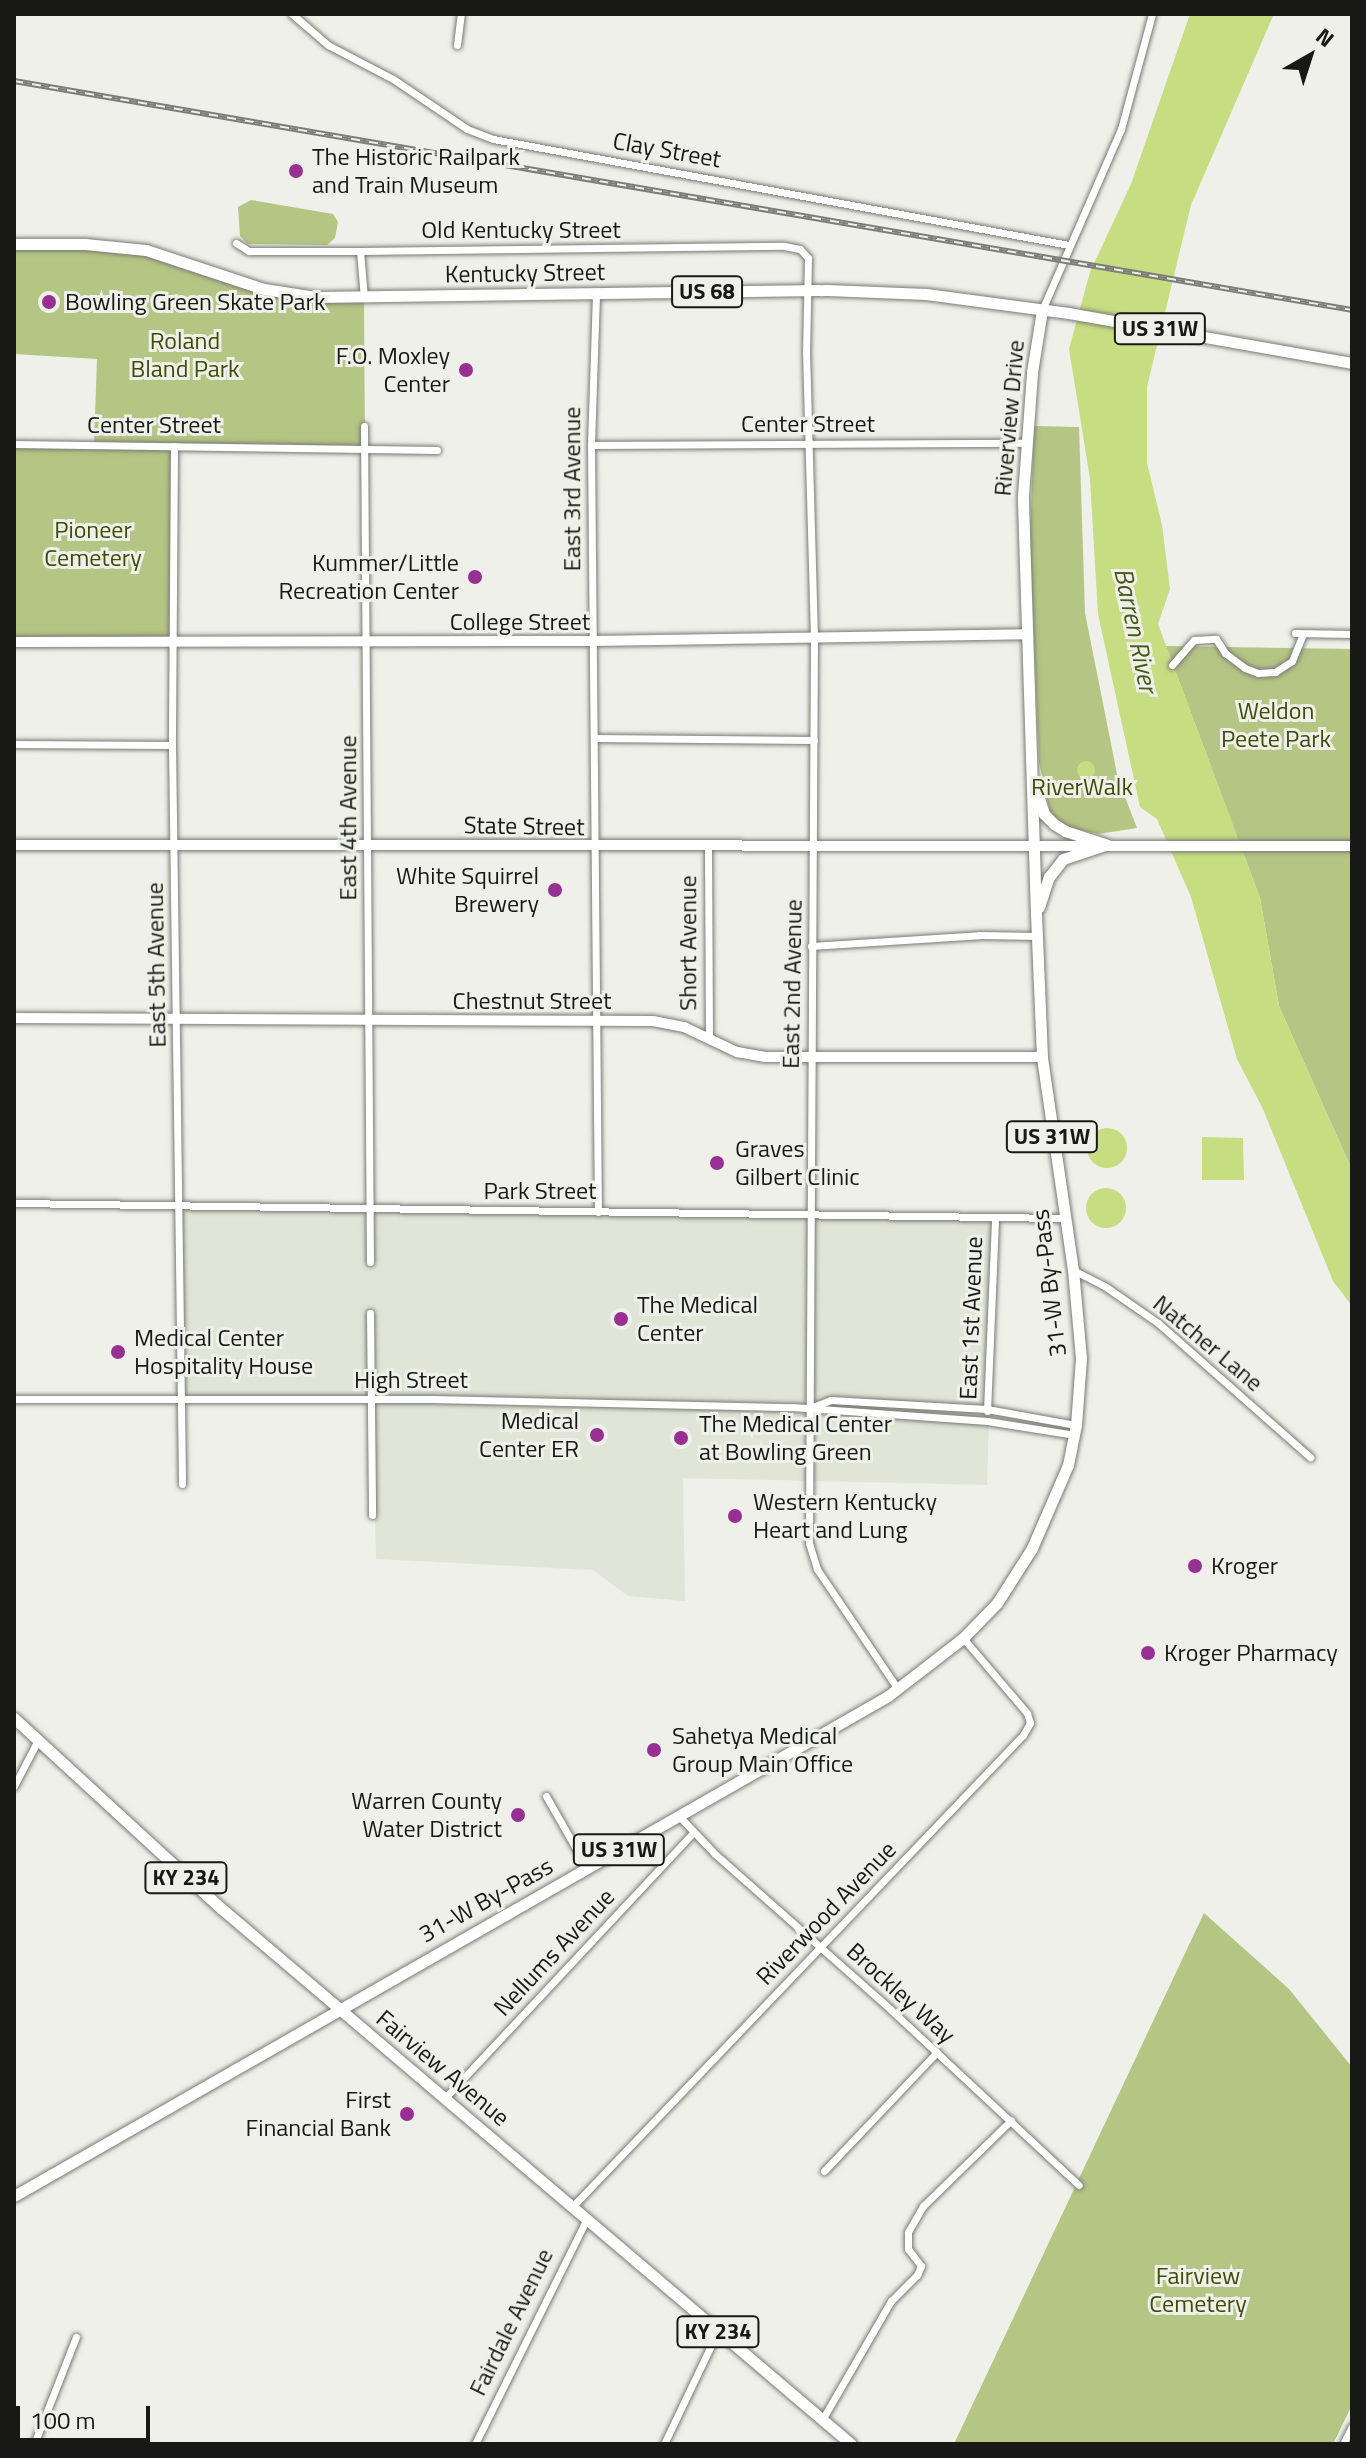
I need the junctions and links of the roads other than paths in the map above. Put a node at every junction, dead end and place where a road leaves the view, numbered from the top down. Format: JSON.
{"nodes":[{"id":1,"x":292,"y":14,"type":"edge"},
{"id":2,"x":461,"y":14,"type":"edge"},
{"id":3,"x":1152,"y":14,"type":"edge"},
{"id":4,"x":457,"y":45,"type":"dead end"},
{"id":5,"x":236,"y":243,"type":"dead end"},
{"id":6,"x":14,"y":244,"type":"edge"},
{"id":7,"x":1069,"y":245,"type":"junction"},
{"id":8,"x":360,"y":251,"type":"junction"},
{"id":9,"x":807,"y":255,"type":"joint"},
{"id":10,"x":807,"y":290,"type":"junction"},
{"id":11,"x":596,"y":294,"type":"junction"},
{"id":12,"x":364,"y":298,"type":"junction"},
{"id":13,"x":1042,"y":310,"type":"junction"},
{"id":14,"x":1352,"y":362,"type":"edge"},
{"id":15,"x":364,"y":426,"type":"dead end"},
{"id":16,"x":1025,"y":443,"type":"junction"},
{"id":17,"x":14,"y":444,"type":"edge"},
{"id":18,"x":591,"y":445,"type":"junction"},
{"id":19,"x":809,"y":445,"type":"junction"},
{"id":20,"x":174,"y":446,"type":"junction"},
{"id":21,"x":365,"y":447,"type":"junction"},
{"id":22,"x":437,"y":450,"type":"dead end"},
{"id":23,"x":1026,"y":634,"type":"junction"},
{"id":24,"x":1352,"y":634,"type":"edge"},
{"id":25,"x":814,"y":638,"type":"junction"},
{"id":26,"x":593,"y":641,"type":"junction"},
{"id":27,"x":14,"y":642,"type":"edge"},
{"id":28,"x":368,"y":642,"type":"junction"},
{"id":29,"x":172,"y":643,"type":"junction"},
{"id":30,"x":1172,"y":665,"type":"dead end"},
{"id":31,"x":594,"y":738,"type":"junction"},
{"id":32,"x":814,"y":740,"type":"junction"},
{"id":33,"x":14,"y":744,"type":"edge"},
{"id":34,"x":172,"y":745,"type":"junction"},
{"id":35,"x":1032,"y":770,"type":"junction"},
{"id":36,"x":369,"y":844,"type":"junction"},
{"id":37,"x":14,"y":845,"type":"edge"},
{"id":38,"x":174,"y":845,"type":"junction"},
{"id":39,"x":1113,"y":845,"type":"junction"},
{"id":40,"x":1352,"y":846,"type":"edge"},
{"id":41,"x":593,"y":847,"type":"junction"},
{"id":42,"x":708,"y":847,"type":"junction"},
{"id":43,"x":813,"y":847,"type":"junction"},
{"id":44,"x":1034,"y":847,"type":"junction"},
{"id":45,"x":1036,"y":915,"type":"junction"},
{"id":46,"x":1037,"y":936,"type":"junction"},
{"id":47,"x":811,"y":946,"type":"junction"},
{"id":48,"x":14,"y":1018,"type":"edge"},
{"id":49,"x":178,"y":1018,"type":"junction"},
{"id":50,"x":368,"y":1021,"type":"junction"},
{"id":51,"x":596,"y":1021,"type":"junction"},
{"id":52,"x":709,"y":1038,"type":"junction"},
{"id":53,"x":1042,"y":1057,"type":"junction"},
{"id":54,"x":811,"y":1059,"type":"junction"},
{"id":55,"x":14,"y":1203,"type":"edge"},
{"id":56,"x":177,"y":1205,"type":"junction"},
{"id":57,"x":370,"y":1210,"type":"junction"},
{"id":58,"x":598,"y":1212,"type":"junction"},
{"id":59,"x":811,"y":1216,"type":"junction"},
{"id":60,"x":995,"y":1217,"type":"junction"},
{"id":61,"x":1065,"y":1218,"type":"junction"},
{"id":62,"x":370,"y":1262,"type":"dead end"},
{"id":63,"x":1073,"y":1270,"type":"junction"},
{"id":64,"x":370,"y":1313,"type":"dead end"},
{"id":65,"x":14,"y":1399,"type":"edge"},
{"id":66,"x":372,"y":1399,"type":"junction"},
{"id":67,"x":182,"y":1400,"type":"junction"},
{"id":68,"x":809,"y":1408,"type":"junction"},
{"id":69,"x":987,"y":1409,"type":"junction"},
{"id":70,"x":987,"y":1421,"type":"junction"},
{"id":71,"x":1076,"y":1430,"type":"junction"},
{"id":72,"x":1310,"y":1457,"type":"dead end"},
{"id":73,"x":182,"y":1484,"type":"dead end"},
{"id":74,"x":372,"y":1515,"type":"dead end"},
{"id":75,"x":963,"y":1638,"type":"junction"},
{"id":76,"x":898,"y":1689,"type":"junction"},
{"id":77,"x":14,"y":1718,"type":"edge"},
{"id":78,"x":37,"y":1742,"type":"junction"},
{"id":79,"x":14,"y":1786,"type":"edge"},
{"id":80,"x":546,"y":1796,"type":"dead end"},
{"id":81,"x":679,"y":1816,"type":"junction"},
{"id":82,"x":693,"y":1833,"type":"junction"},
{"id":83,"x":587,"y":1868,"type":"junction"},
{"id":84,"x":822,"y":1948,"type":"junction"},
{"id":85,"x":339,"y":2008,"type":"junction"},
{"id":86,"x":937,"y":2052,"type":"junction"},
{"id":87,"x":444,"y":2099,"type":"junction"},
{"id":88,"x":1011,"y":2120,"type":"junction"},
{"id":89,"x":824,"y":2171,"type":"dead end"},
{"id":90,"x":1079,"y":2185,"type":"dead end"},
{"id":91,"x":14,"y":2196,"type":"edge"},
{"id":92,"x":572,"y":2207,"type":"junction"},
{"id":93,"x":586,"y":2220,"type":"junction"},
{"id":94,"x":718,"y":2331,"type":"junction"},
{"id":95,"x":76,"y":2337,"type":"dead end"},
{"id":96,"x":822,"y":2420,"type":"junction"},
{"id":97,"x":1352,"y":2426,"type":"edge"},
{"id":98,"x":34,"y":2444,"type":"edge"},
{"id":99,"x":475,"y":2444,"type":"edge"},
{"id":100,"x":664,"y":2444,"type":"edge"},
{"id":101,"x":851,"y":2444,"type":"edge"},
{"id":102,"x":1343,"y":2444,"type":"edge"}],
"edges":[{"from":1,"to":7,"type":"street","name":"Clay Street"},
{"from":2,"to":4,"type":"street"},
{"from":3,"to":7,"type":"street","name":"Riverview Drive"},
{"from":5,"to":8,"type":"street","name":"Old Kentucky Street"},
{"from":6,"to":12,"type":"main road","name":"Kentucky Street","number":"US 68"},
{"from":7,"to":13,"type":"street","name":"Riverview Drive"},
{"from":8,"to":9,"type":"street","name":"Old Kentucky Street"},
{"from":8,"to":12,"type":"street"},
{"from":9,"to":10,"type":"street","name":"East 2nd Avenue"},
{"from":10,"to":11,"type":"main road","name":"Kentucky Street","number":"US 68"},
{"from":10,"to":13,"type":"main road","name":"Kentucky Street","number":"US 68"},
{"from":10,"to":19,"type":"street","name":"East 2nd Avenue"},
{"from":11,"to":12,"type":"main road","name":"Kentucky Street","number":"US 68"},
{"from":11,"to":18,"type":"street","name":"East 3rd Avenue"},
{"from":13,"to":14,"type":"main road","number":"US 31W"},
{"from":13,"to":16,"type":"main road","name":"Riverview Drive","number":"US 31W"},
{"from":15,"to":21,"type":"street","name":"East 4th Avenue"},
{"from":16,"to":19,"type":"street","name":"Center Street"},
{"from":16,"to":23,"type":"main road","name":"Riverview Drive","number":"US 31W"},
{"from":17,"to":20,"type":"street","name":"Center Street"},
{"from":18,"to":19,"type":"street","name":"Center Street"},
{"from":18,"to":26,"type":"street","name":"East 3rd Avenue"},
{"from":19,"to":25,"type":"street","name":"East 2nd Avenue"},
{"from":20,"to":21,"type":"street","name":"Center Street"},
{"from":20,"to":29,"type":"street","name":"East 5th Avenue"},
{"from":21,"to":22,"type":"street","name":"Center Street"},
{"from":21,"to":28,"type":"street","name":"East 4th Avenue"},
{"from":23,"to":25,"type":"street","name":"College Street"},
{"from":23,"to":35,"type":"main road","name":"Riverview Drive","number":"US 31W"},
{"from":24,"to":30,"type":"street"},
{"from":25,"to":26,"type":"street","name":"College Street"},
{"from":25,"to":32,"type":"street","name":"East 2nd Avenue"},
{"from":26,"to":28,"type":"street","name":"College Street"},
{"from":26,"to":31,"type":"street","name":"East 3rd Avenue"},
{"from":27,"to":29,"type":"street","name":"College Street"},
{"from":28,"to":29,"type":"street","name":"College Street"},
{"from":28,"to":36,"type":"street","name":"East 4th Avenue"},
{"from":29,"to":34,"type":"street","name":"East 5th Avenue"},
{"from":31,"to":32,"type":"street"},
{"from":31,"to":41,"type":"street","name":"East 3rd Avenue"},
{"from":32,"to":43,"type":"street","name":"East 2nd Avenue"},
{"from":33,"to":34,"type":"street"},
{"from":34,"to":38,"type":"street","name":"East 5th Avenue"},
{"from":35,"to":39,"type":"main road"},
{"from":35,"to":44,"type":"main road","name":"Riverview Drive","number":"US 31W"},
{"from":36,"to":38,"type":"street","name":"State Street"},
{"from":36,"to":41,"type":"street","name":"State Street"},
{"from":36,"to":50,"type":"street","name":"East 4th Avenue"},
{"from":37,"to":38,"type":"street","name":"State Street"},
{"from":38,"to":49,"type":"street","name":"East 5th Avenue"},
{"from":39,"to":40,"type":"street","name":"State Street"},
{"from":39,"to":44,"type":"street","name":"State Street"},
{"from":39,"to":45,"type":"main road"},
{"from":41,"to":42,"type":"street","name":"State Street"},
{"from":41,"to":51,"type":"street","name":"East 3rd Avenue"},
{"from":42,"to":43,"type":"street","name":"State Street"},
{"from":42,"to":52,"type":"street","name":"Short Avenue"},
{"from":43,"to":44,"type":"street","name":"State Street"},
{"from":43,"to":47,"type":"street","name":"East 2nd Avenue"},
{"from":44,"to":45,"type":"main road","name":"31-W By-Pass","number":"US 31W"},
{"from":45,"to":46,"type":"main road","name":"31-W By-Pass","number":"US 31W"},
{"from":46,"to":47,"type":"street"},
{"from":46,"to":53,"type":"main road","name":"31-W By-Pass","number":"US 31W"},
{"from":47,"to":54,"type":"street","name":"East 2nd Avenue"},
{"from":48,"to":49,"type":"street","name":"Chestnut Street"},
{"from":49,"to":50,"type":"street","name":"Chestnut Street"},
{"from":49,"to":56,"type":"street","name":"East 5th Avenue"},
{"from":50,"to":51,"type":"street","name":"Chestnut Street"},
{"from":50,"to":57,"type":"street","name":"East 4th Avenue"},
{"from":51,"to":52,"type":"street","name":"Chestnut Street"},
{"from":51,"to":58,"type":"street","name":"East 3rd Avenue"},
{"from":52,"to":54,"type":"street","name":"Chestnut Street"},
{"from":53,"to":54,"type":"street","name":"Chestnut Street"},
{"from":53,"to":61,"type":"main road","name":"31-W By-Pass","number":"US 31W"},
{"from":54,"to":59,"type":"street","name":"East 2nd Avenue"},
{"from":55,"to":56,"type":"street","name":"Park Street"},
{"from":56,"to":57,"type":"street","name":"Park Street"},
{"from":56,"to":67,"type":"street","name":"East 5th Avenue"},
{"from":57,"to":58,"type":"street","name":"Park Street"},
{"from":57,"to":62,"type":"street","name":"East 4th Avenue"},
{"from":58,"to":59,"type":"street","name":"Park Street"},
{"from":59,"to":60,"type":"street","name":"Park Street"},
{"from":59,"to":68,"type":"street","name":"East 2nd Avenue"},
{"from":60,"to":61,"type":"street","name":"Park Street"},
{"from":60,"to":69,"type":"street","name":"East 1st Avenue"},
{"from":61,"to":63,"type":"main road","name":"31-W By-Pass","number":"US 31W"},
{"from":63,"to":71,"type":"main road","name":"31-W By-Pass","number":"US 31W"},
{"from":63,"to":72,"type":"street","name":"Natcher Lane"},
{"from":64,"to":66,"type":"street"},
{"from":65,"to":67,"type":"street","name":"High Street"},
{"from":66,"to":67,"type":"street","name":"High Street"},
{"from":66,"to":68,"type":"street","name":"High Street"},
{"from":66,"to":74,"type":"street"},
{"from":67,"to":73,"type":"street","name":"East 5th Avenue"},
{"from":68,"to":69,"type":"street"},
{"from":68,"to":70,"type":"street"},
{"from":68,"to":76,"type":"street","name":"East 2nd Avenue"},
{"from":69,"to":70,"type":"street","name":"East 1st Avenue"},
{"from":69,"to":71,"type":"street"},
{"from":70,"to":71,"type":"street"},
{"from":71,"to":75,"type":"main road","name":"31-W By-Pass","number":"US 31W"},
{"from":75,"to":76,"type":"main road","name":"31-W By-Pass","number":"US 31W"},
{"from":75,"to":84,"type":"street","name":"Riverwood Avenue"},
{"from":76,"to":81,"type":"main road","name":"31-W By-Pass","number":"US 31W"},
{"from":77,"to":78,"type":"main road","name":"Fairview Avenue","number":"KY 234"},
{"from":78,"to":79,"type":"street"},
{"from":78,"to":85,"type":"main road","name":"Fairview Avenue","number":"KY 234"},
{"from":80,"to":83,"type":"street"},
{"from":81,"to":82,"type":"street","name":"Brockley Way"},
{"from":81,"to":83,"type":"main road","name":"31-W By-Pass","number":"US 31W"},
{"from":82,"to":84,"type":"street","name":"Brockley Way"},
{"from":82,"to":87,"type":"street","name":"Nellums Avenue"},
{"from":83,"to":85,"type":"main road","name":"31-W By-Pass","number":"US 31W"},
{"from":84,"to":86,"type":"street","name":"Brockley Way"},
{"from":84,"to":92,"type":"street","name":"Riverwood Avenue"},
{"from":85,"to":87,"type":"main road","name":"Fairview Avenue","number":"KY 234"},
{"from":85,"to":91,"type":"main road","name":"31-W By-Pass","number":"US 31W"},
{"from":86,"to":88,"type":"street","name":"Brockley Way"},
{"from":86,"to":89,"type":"street"},
{"from":87,"to":92,"type":"main road","name":"Fairview Avenue","number":"KY 234"},
{"from":88,"to":90,"type":"street","name":"Brockley Way"},
{"from":88,"to":96,"type":"street"},
{"from":92,"to":93,"type":"main road","name":"Fairview Avenue","number":"KY 234"},
{"from":93,"to":94,"type":"main road","name":"Fairview Avenue","number":"KY 234"},
{"from":93,"to":99,"type":"street","name":"Fairdale Avenue"},
{"from":94,"to":96,"type":"main road","name":"Fairview Avenue","number":"KY 234"},
{"from":94,"to":100,"type":"street"},
{"from":95,"to":98,"type":"street"},
{"from":96,"to":101,"type":"main road","name":"Fairview Avenue","number":"KY 234"},
{"from":97,"to":102,"type":"street"}]}
